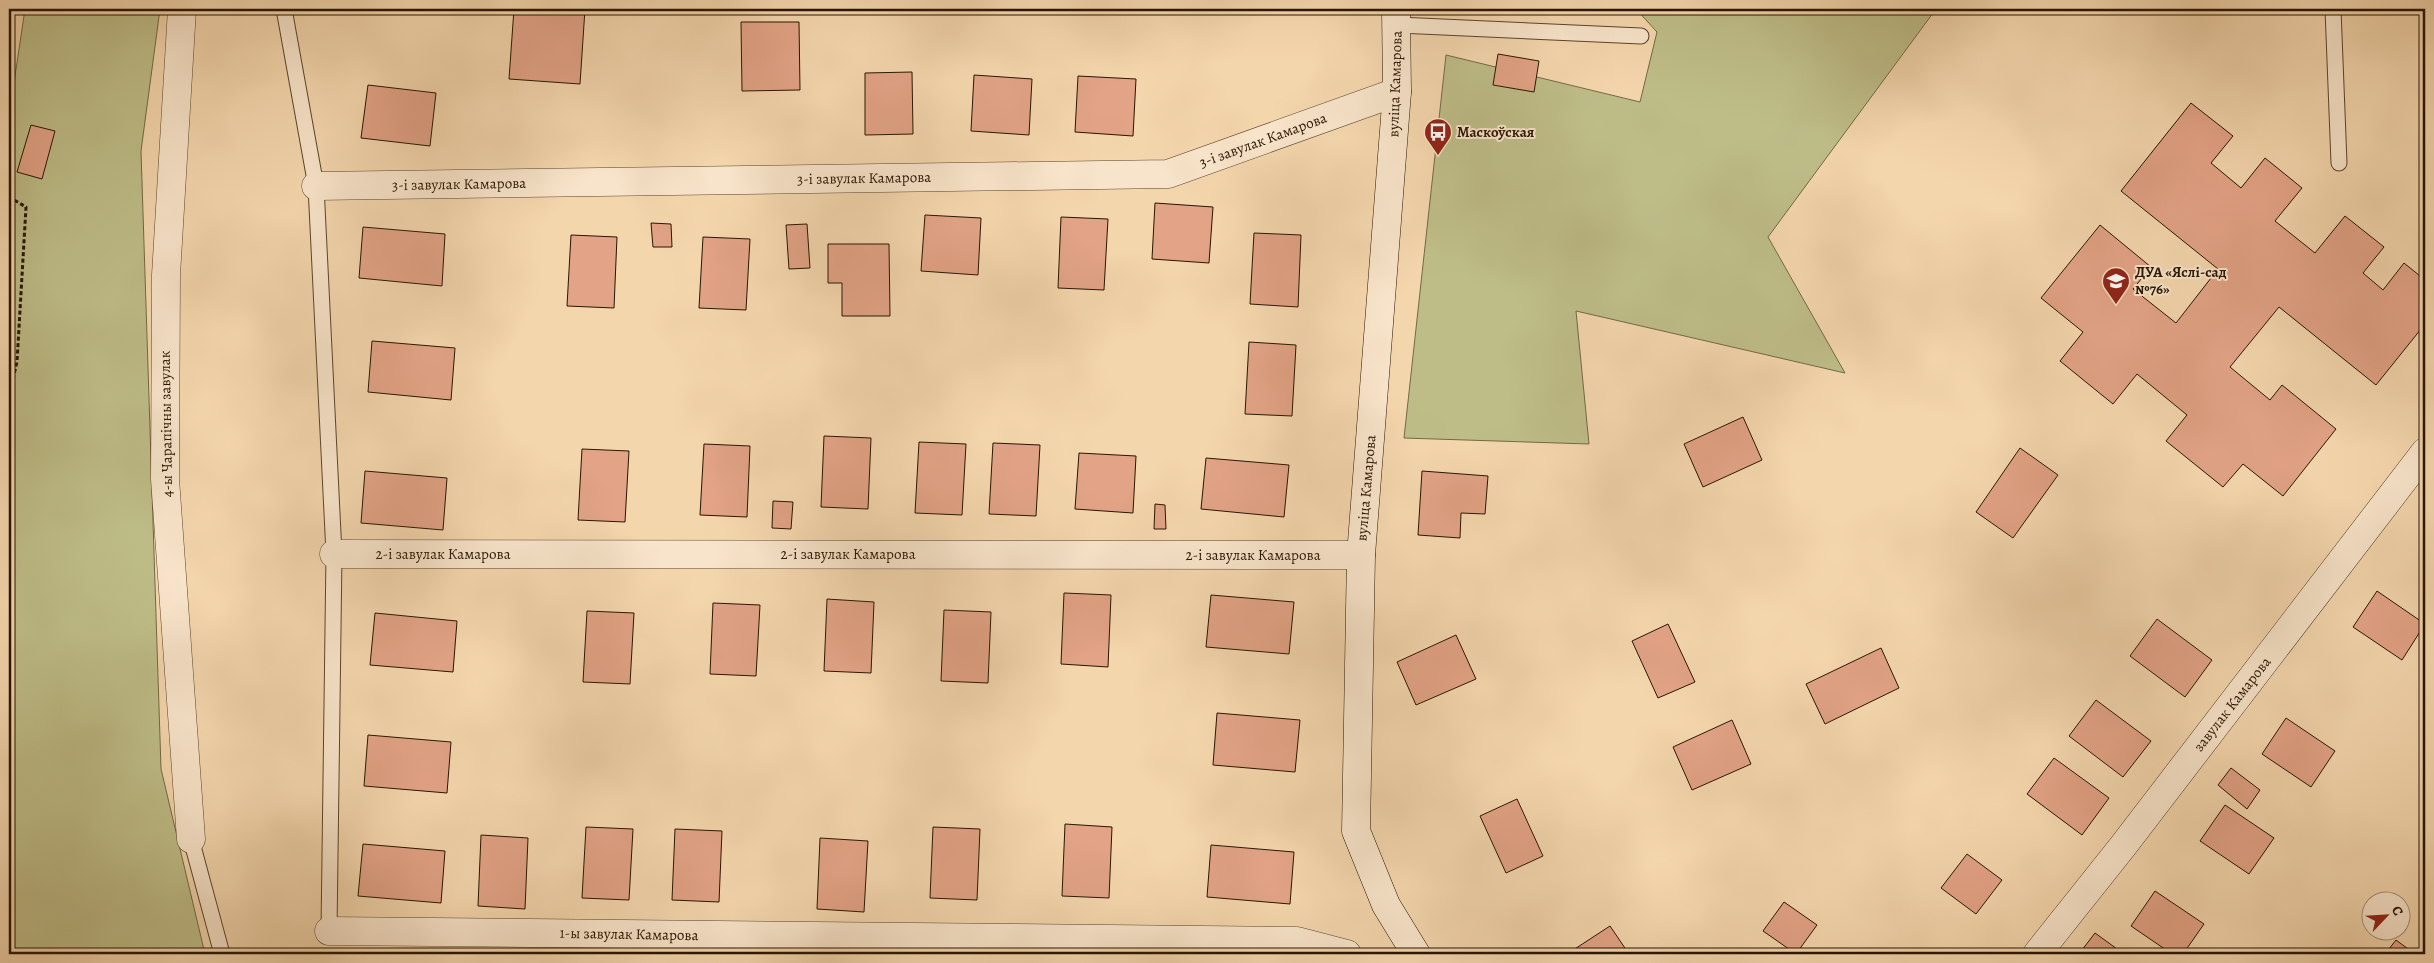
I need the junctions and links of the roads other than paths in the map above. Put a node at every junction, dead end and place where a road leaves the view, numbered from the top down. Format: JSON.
{"nodes":[{"id":1,"x":182,"y":9,"type":"edge"},
{"id":2,"x":284,"y":9,"type":"edge"},
{"id":3,"x":2333,"y":9,"type":"edge"},
{"id":4,"x":1397,"y":17,"type":"edge"},
{"id":5,"x":1640,"y":36,"type":"dead end"},
{"id":6,"x":1397,"y":92,"type":"junction"},
{"id":7,"x":2339,"y":163,"type":"dead end"},
{"id":8,"x":316,"y":186,"type":"junction"},
{"id":9,"x":2425,"y":452,"type":"edge"},
{"id":10,"x":334,"y":554,"type":"junction"},
{"id":11,"x":1361,"y":555,"type":"junction"},
{"id":12,"x":191,"y":839,"type":"joint"},
{"id":13,"x":329,"y":931,"type":"joint"},
{"id":14,"x":222,"y":954,"type":"edge"},
{"id":15,"x":1347,"y":954,"type":"edge"},
{"id":16,"x":1416,"y":954,"type":"edge"},
{"id":17,"x":2037,"y":954,"type":"edge"}],
"edges":[{"from":1,"to":12,"type":"street","name":"4-ы Чарапічны завулак"},
{"from":2,"to":8,"type":"lane"},
{"from":3,"to":7,"type":"lane"},
{"from":4,"to":5,"type":"lane"},
{"from":4,"to":6,"type":"street","name":"вуліца Камарова"},
{"from":6,"to":8,"type":"street","name":"3-і завулак Камарова"},
{"from":6,"to":11,"type":"street","name":"вуліца Камарова"},
{"from":8,"to":10,"type":"lane"},
{"from":9,"to":17,"type":"street","name":"завулак Камарова"},
{"from":10,"to":11,"type":"street","name":"2-і завулак Камарова"},
{"from":10,"to":13,"type":"lane"},
{"from":11,"to":16,"type":"street","name":"вуліца Камарова"},
{"from":12,"to":14,"type":"lane"},
{"from":13,"to":15,"type":"street","name":"1-ы завулак Камарова"}]}
